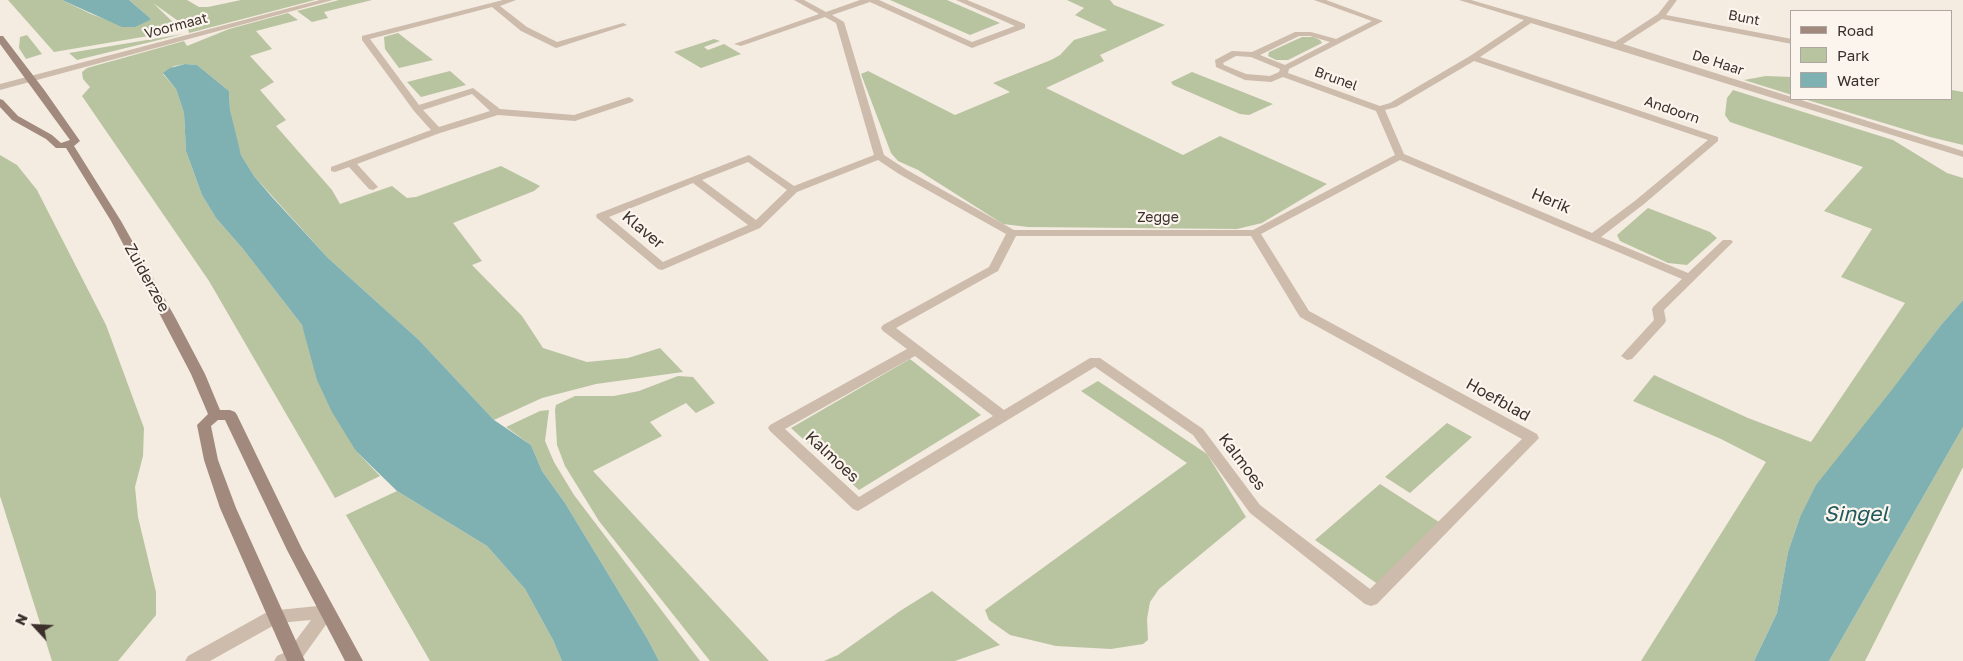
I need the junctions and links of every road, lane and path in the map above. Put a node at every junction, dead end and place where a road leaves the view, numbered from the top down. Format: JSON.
{"nodes":[{"id":1,"x":329,"y":0,"type":"edge"},
{"id":2,"x":512,"y":0,"type":"edge"},
{"id":3,"x":798,"y":0,"type":"edge"},
{"id":4,"x":868,"y":0,"type":"edge"},
{"id":5,"x":873,"y":0,"type":"edge"},
{"id":6,"x":960,"y":0,"type":"edge"},
{"id":7,"x":1318,"y":0,"type":"edge"},
{"id":8,"x":1463,"y":0,"type":"edge"},
{"id":9,"x":1673,"y":0,"type":"edge"},
{"id":10,"x":494,"y":5,"type":"junction"},
{"id":11,"x":826,"y":14,"type":"junction"},
{"id":12,"x":1661,"y":16,"type":"junction"},
{"id":13,"x":1530,"y":20,"type":"junction"},
{"id":14,"x":623,"y":25,"type":"dead end"},
{"id":15,"x":0,"y":38,"type":"edge"},
{"id":16,"x":1337,"y":42,"type":"junction"},
{"id":17,"x":1790,"y":42,"type":"edge"},
{"id":18,"x":738,"y":44,"type":"dead end"},
{"id":19,"x":1616,"y":45,"type":"junction"},
{"id":20,"x":1253,"y":55,"type":"junction"},
{"id":21,"x":1473,"y":58,"type":"junction"},
{"id":22,"x":1284,"y":71,"type":"junction"},
{"id":23,"x":31,"y":78,"type":"junction"},
{"id":24,"x":0,"y":87,"type":"edge"},
{"id":25,"x":629,"y":100,"type":"dead end"},
{"id":26,"x":1790,"y":100,"type":"edge"},
{"id":27,"x":1791,"y":100,"type":"edge"},
{"id":28,"x":0,"y":102,"type":"edge"},
{"id":29,"x":417,"y":109,"type":"junction"},
{"id":30,"x":1380,"y":109,"type":"junction"},
{"id":31,"x":497,"y":112,"type":"junction"},
{"id":32,"x":437,"y":131,"type":"junction"},
{"id":33,"x":69,"y":145,"type":"junction"},
{"id":34,"x":1963,"y":154,"type":"edge"},
{"id":35,"x":879,"y":156,"type":"junction"},
{"id":36,"x":1400,"y":156,"type":"junction"},
{"id":37,"x":351,"y":164,"type":"junction"},
{"id":38,"x":335,"y":169,"type":"dead end"},
{"id":39,"x":694,"y":179,"type":"junction"},
{"id":40,"x":373,"y":187,"type":"dead end"},
{"id":41,"x":793,"y":190,"type":"junction"},
{"id":42,"x":756,"y":226,"type":"junction"},
{"id":43,"x":1012,"y":233,"type":"junction"},
{"id":44,"x":1255,"y":233,"type":"junction"},
{"id":45,"x":1594,"y":237,"type":"junction"},
{"id":46,"x":1726,"y":242,"type":"dead end"},
{"id":47,"x":1690,"y":278,"type":"junction"},
{"id":48,"x":915,"y":350,"type":"junction"},
{"id":49,"x":1627,"y":356,"type":"dead end"},
{"id":50,"x":215,"y":415,"type":"junction"},
{"id":51,"x":1002,"y":416,"type":"junction"},
{"id":52,"x":1277,"y":526,"type":"joint"},
{"id":53,"x":327,"y":612,"type":"junction"},
{"id":54,"x":275,"y":616,"type":"junction"},
{"id":55,"x":291,"y":659,"type":"edge"},
{"id":56,"x":194,"y":661,"type":"edge"},
{"id":57,"x":354,"y":661,"type":"edge"}],
"edges":[{"from":1,"to":23,"type":"street","name":"Voormaat"},
{"from":2,"to":10,"type":"street"},
{"from":3,"to":11,"type":"street"},
{"from":4,"to":11,"type":"street"},
{"from":5,"to":6,"type":"street"},
{"from":7,"to":16,"type":"street","name":"Brunel"},
{"from":8,"to":13,"type":"street","name":"De Haar"},
{"from":9,"to":12,"type":"street"},
{"from":10,"to":14,"type":"street"},
{"from":10,"to":29,"type":"street"},
{"from":11,"to":18,"type":"street"},
{"from":11,"to":35,"type":"street"},
{"from":12,"to":17,"type":"street","name":"Bunt"},
{"from":12,"to":19,"type":"street"},
{"from":13,"to":19,"type":"street","name":"De Haar"},
{"from":13,"to":21,"type":"street"},
{"from":15,"to":23,"type":"street","name":"Zuiderzee"},
{"from":16,"to":20,"type":"street","name":"Brunel"},
{"from":16,"to":22,"type":"street","name":"Brunel"},
{"from":19,"to":26,"type":"street","name":"De Haar"},
{"from":20,"to":22,"type":"street","name":"Brunel"},
{"from":20,"to":22,"type":"street","name":"Brunel"},
{"from":21,"to":30,"type":"street"},
{"from":21,"to":45,"type":"street","name":"Andoorn"},
{"from":22,"to":30,"type":"street","name":"Brunel"},
{"from":23,"to":24,"type":"street","name":"Voormaat"},
{"from":23,"to":33,"type":"street","name":"Zuiderzee"},
{"from":25,"to":31,"type":"street"},
{"from":27,"to":34,"type":"street","name":"De Haar"},
{"from":28,"to":33,"type":"street"},
{"from":29,"to":31,"type":"street"},
{"from":29,"to":32,"type":"street"},
{"from":30,"to":36,"type":"street"},
{"from":31,"to":32,"type":"street"},
{"from":32,"to":37,"type":"street"},
{"from":33,"to":50,"type":"street","name":"Zuiderzee"},
{"from":35,"to":41,"type":"street","name":"Klaver"},
{"from":35,"to":43,"type":"street","name":"Zegge"},
{"from":36,"to":44,"type":"street","name":"Zegge"},
{"from":36,"to":45,"type":"street","name":"Herik"},
{"from":37,"to":38,"type":"street"},
{"from":37,"to":40,"type":"street"},
{"from":39,"to":41,"type":"street","name":"Klaver"},
{"from":39,"to":42,"type":"street"},
{"from":39,"to":42,"type":"street","name":"Klaver"},
{"from":41,"to":42,"type":"street","name":"Klaver"},
{"from":43,"to":44,"type":"street","name":"Zegge"},
{"from":43,"to":48,"type":"street"},
{"from":44,"to":52,"type":"street","name":"Hoefblad"},
{"from":45,"to":47,"type":"street","name":"Herik"},
{"from":46,"to":47,"type":"street"},
{"from":47,"to":49,"type":"street"},
{"from":48,"to":51,"type":"street"},
{"from":48,"to":51,"type":"street","name":"Kalmoes"},
{"from":50,"to":53,"type":"street"},
{"from":50,"to":54,"type":"street"},
{"from":51,"to":52,"type":"street","name":"Kalmoes"},
{"from":53,"to":54,"type":"street"},
{"from":53,"to":55,"type":"street"},
{"from":53,"to":57,"type":"street"},
{"from":54,"to":55,"type":"street"},
{"from":54,"to":56,"type":"street"}]}
